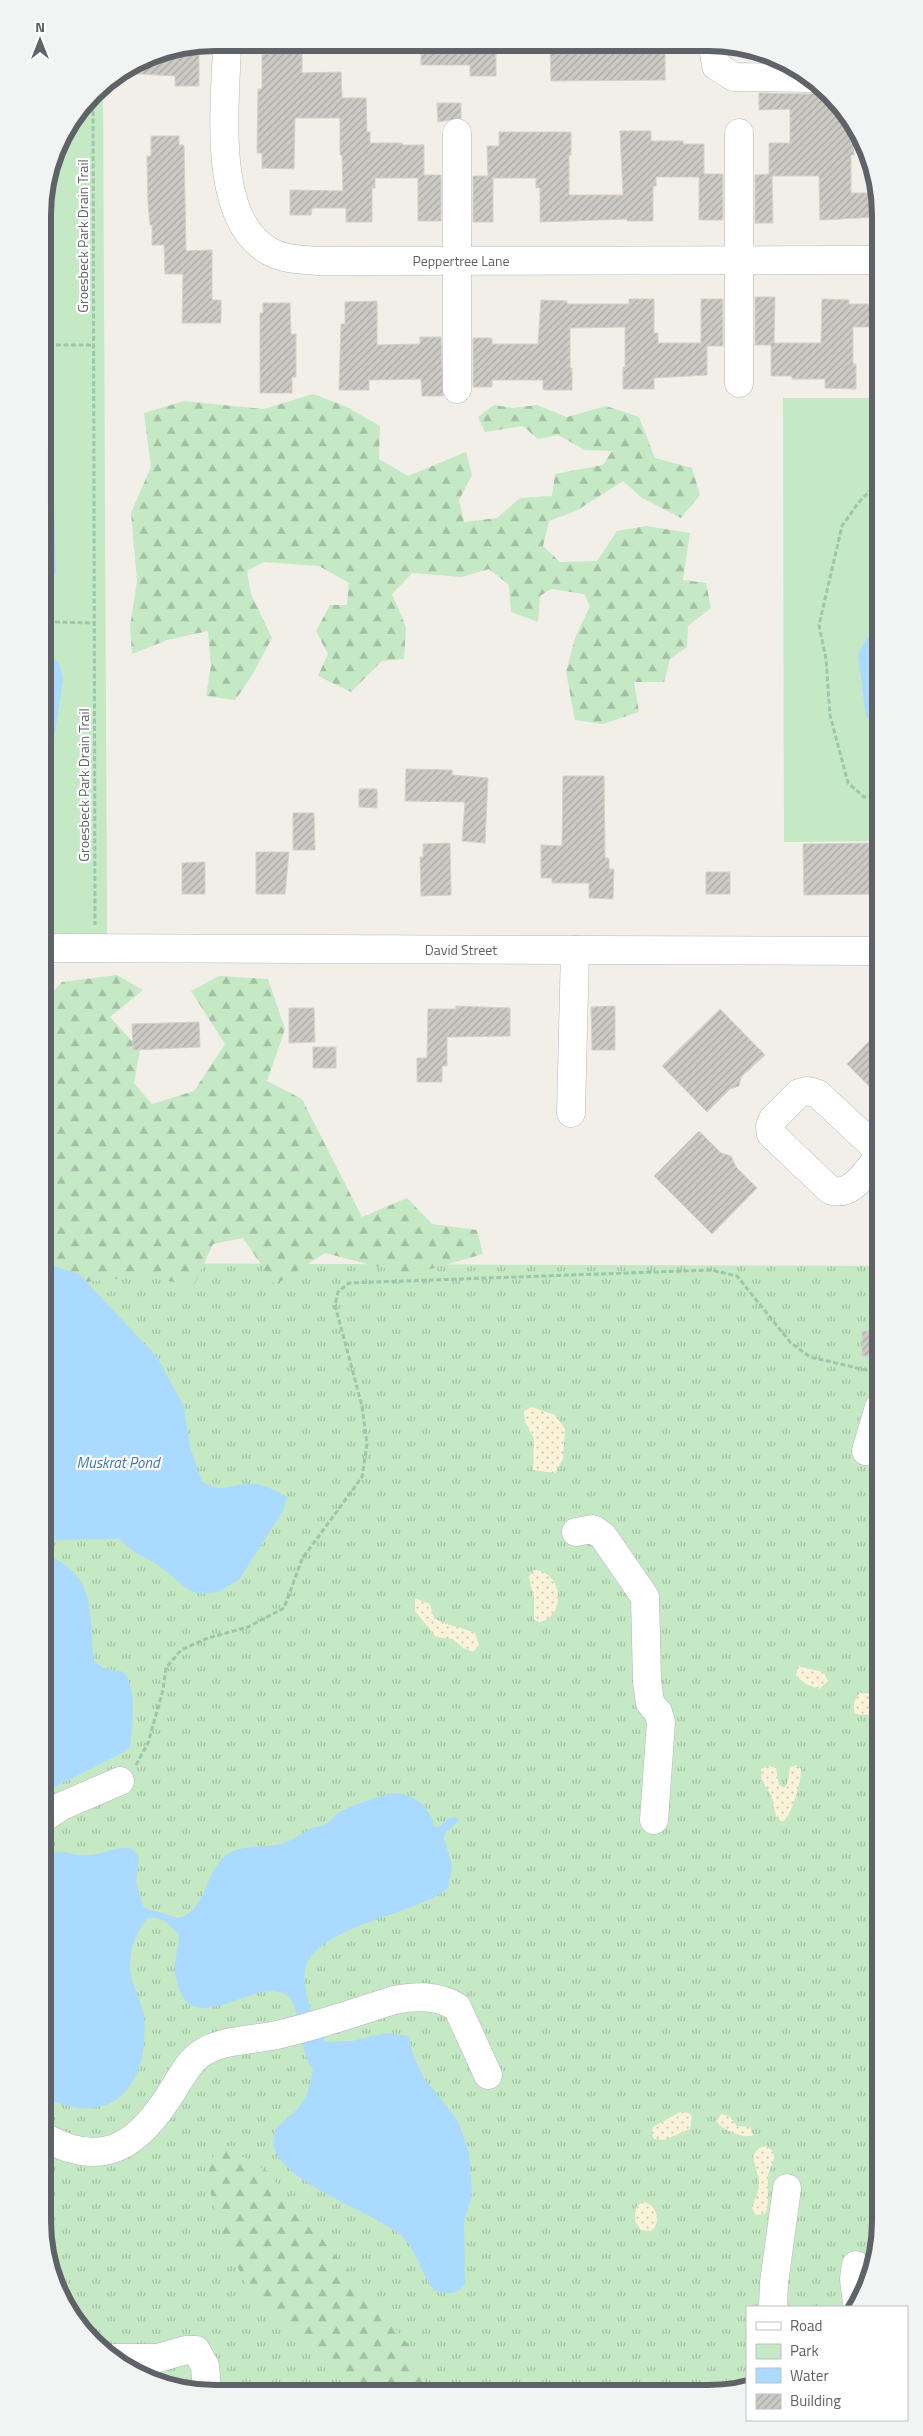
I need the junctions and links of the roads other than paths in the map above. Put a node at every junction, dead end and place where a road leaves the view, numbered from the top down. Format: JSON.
{"nodes":[{"id":1,"x":227,"y":51,"type":"edge"},
{"id":2,"x":713,"y":51,"type":"edge"},
{"id":3,"x":797,"y":78,"type":"edge"},
{"id":4,"x":456,"y":133,"type":"dead end"},
{"id":5,"x":739,"y":133,"type":"dead end"},
{"id":6,"x":739,"y":260,"type":"junction"},
{"id":7,"x":872,"y":260,"type":"edge"},
{"id":8,"x":457,"y":261,"type":"junction"},
{"id":9,"x":740,"y":383,"type":"dead end"},
{"id":10,"x":457,"y":388,"type":"dead end"},
{"id":11,"x":52,"y":948,"type":"edge"},
{"id":12,"x":575,"y":950,"type":"junction"},
{"id":13,"x":872,"y":951,"type":"edge"},
{"id":14,"x":571,"y":1113,"type":"dead end"},
{"id":15,"x":872,"y":1145,"type":"edge"},
{"id":16,"x":872,"y":1164,"type":"edge"},
{"id":17,"x":871,"y":1433,"type":"edge"},
{"id":18,"x":866,"y":1451,"type":"dead end"},
{"id":19,"x":576,"y":1532,"type":"dead end"},
{"id":20,"x":120,"y":1781,"type":"road end"},
{"id":21,"x":51,"y":1812,"type":"edge"},
{"id":22,"x":654,"y":1820,"type":"dead end"},
{"id":23,"x":488,"y":2075,"type":"dead end"},
{"id":24,"x":51,"y":2141,"type":"edge"},
{"id":25,"x":787,"y":2188,"type":"dead end"},
{"id":26,"x":856,"y":2265,"type":"dead end"},
{"id":27,"x":856,"y":2290,"type":"edge"},
{"id":28,"x":774,"y":2306,"type":"edge"},
{"id":29,"x":126,"y":2358,"type":"edge"},
{"id":30,"x":207,"y":2384,"type":"edge"}],
"edges":[{"from":1,"to":8,"type":"street","name":"Peppertree Lane"},
{"from":2,"to":3,"type":"street"},
{"from":4,"to":8,"type":"street"},
{"from":5,"to":6,"type":"street"},
{"from":6,"to":7,"type":"street","name":"Peppertree Lane"},
{"from":6,"to":8,"type":"street","name":"Peppertree Lane"},
{"from":6,"to":9,"type":"street"},
{"from":8,"to":10,"type":"street"},
{"from":11,"to":12,"type":"street","name":"David Street"},
{"from":12,"to":13,"type":"street","name":"David Street"},
{"from":12,"to":14,"type":"street"},
{"from":15,"to":16,"type":"street"},
{"from":17,"to":18,"type":"street"},
{"from":19,"to":22,"type":"street"},
{"from":20,"to":21,"type":"street"},
{"from":23,"to":24,"type":"street"},
{"from":25,"to":28,"type":"street"},
{"from":26,"to":27,"type":"street"},
{"from":29,"to":30,"type":"street"}]}
